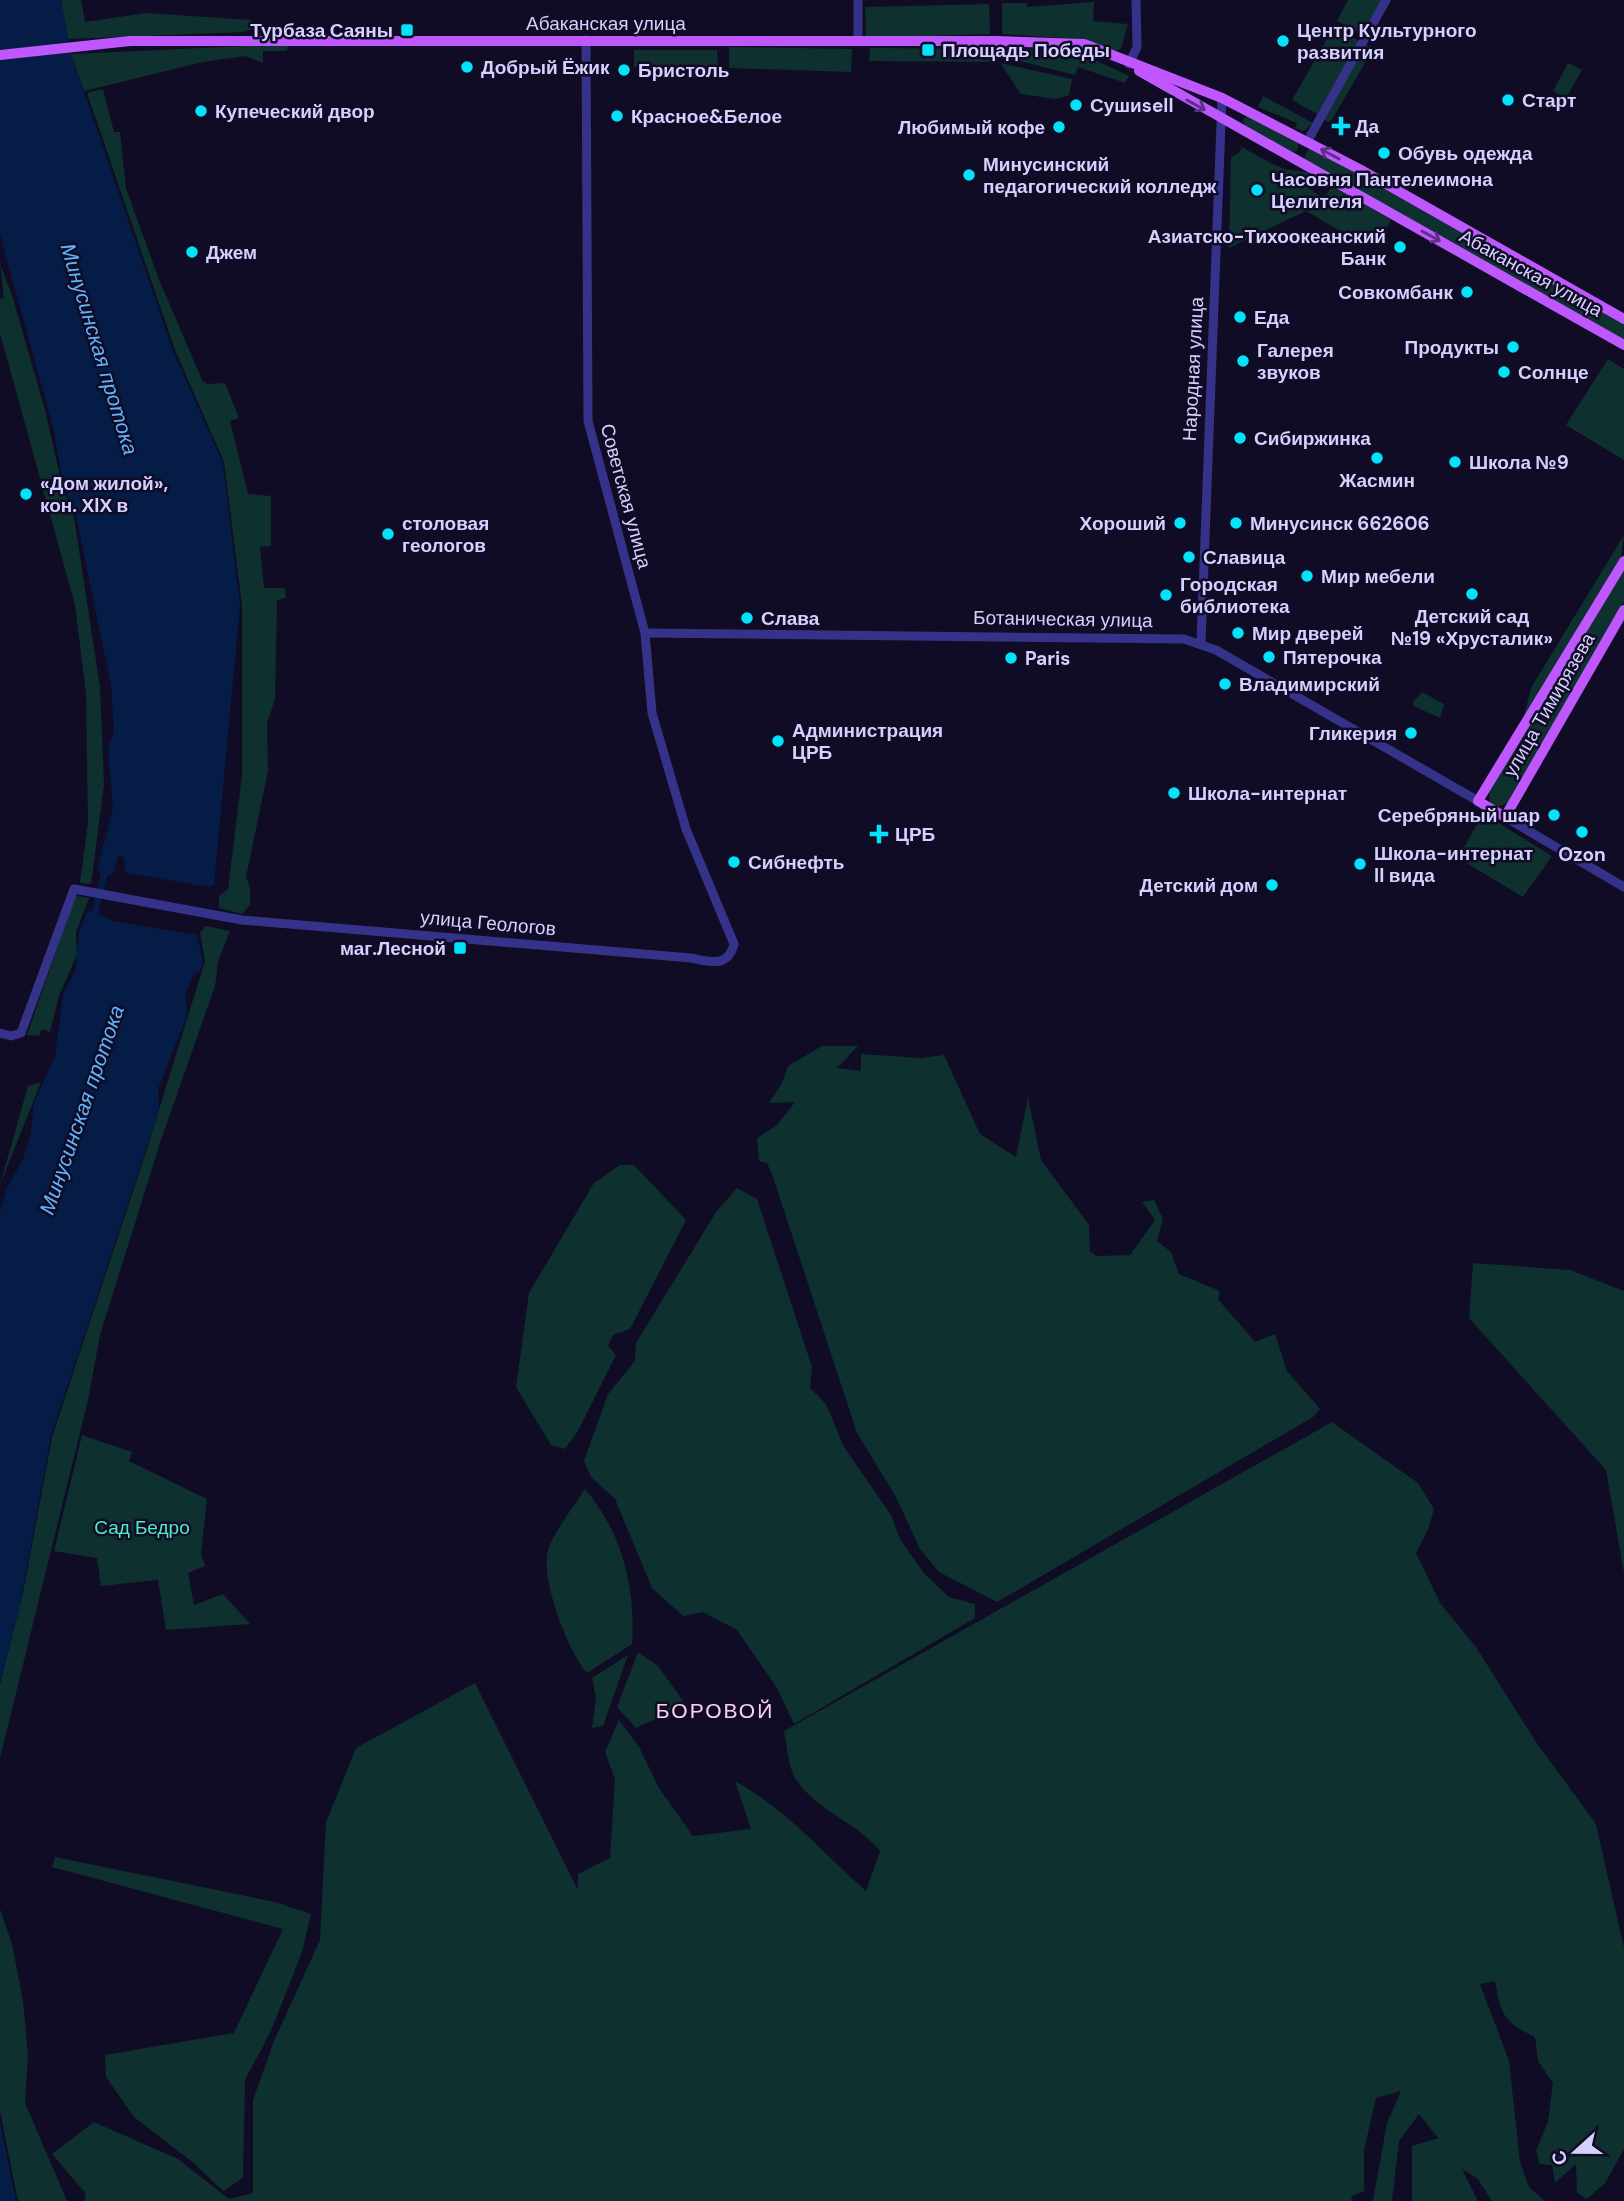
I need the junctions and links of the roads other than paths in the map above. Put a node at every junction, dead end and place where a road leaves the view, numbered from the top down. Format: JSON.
{"nodes":[{"id":1,"x":858,"y":0,"type":"edge"},
{"id":2,"x":1136,"y":0,"type":"edge"},
{"id":3,"x":1386,"y":0,"type":"edge"},
{"id":4,"x":586,"y":40,"type":"junction"},
{"id":5,"x":858,"y":40,"type":"junction"},
{"id":6,"x":0,"y":55,"type":"edge"},
{"id":7,"x":1129,"y":64,"type":"junction"},
{"id":8,"x":1222,"y":98,"type":"junction"},
{"id":9,"x":1249,"y":110,"type":"junction"},
{"id":10,"x":1222,"y":119,"type":"junction"},
{"id":11,"x":1242,"y":130,"type":"junction"},
{"id":12,"x":1307,"y":142,"type":"junction"},
{"id":13,"x":1296,"y":160,"type":"junction"},
{"id":14,"x":1624,"y":319,"type":"edge"},
{"id":15,"x":1624,"y":345,"type":"edge"},
{"id":16,"x":1624,"y":561,"type":"edge"},
{"id":17,"x":1624,"y":610,"type":"edge"},
{"id":18,"x":645,"y":634,"type":"junction"},
{"id":19,"x":1201,"y":642,"type":"junction"},
{"id":20,"x":1478,"y":801,"type":"junction"},
{"id":21,"x":1505,"y":817,"type":"junction"},
{"id":22,"x":1624,"y":887,"type":"edge"},
{"id":23,"x":734,"y":944,"type":"joint"},
{"id":24,"x":0,"y":1033,"type":"edge"}],
"edges":[{"from":1,"to":5,"type":"street"},
{"from":2,"to":7,"type":"street"},
{"from":3,"to":12,"type":"street"},
{"from":4,"to":5,"type":"main road","name":"Абаканская улица"},
{"from":4,"to":6,"type":"main road","name":"Абаканская улица"},
{"from":4,"to":18,"type":"street","name":"Советская улица"},
{"from":5,"to":7,"type":"main road","name":"Абаканская улица"},
{"from":7,"to":8,"type":"main road","name":"Абаканская улица"},
{"from":7,"to":10,"type":"main road","name":"Абаканская улица","one_way":true},
{"from":8,"to":9,"type":"main road","name":"Абаканская улица"},
{"from":8,"to":10,"type":"street","name":"Народная улица"},
{"from":9,"to":11,"type":"main road"},
{"from":9,"to":12,"type":"main road","name":"Абаканская улица"},
{"from":10,"to":11,"type":"main road","name":"Абаканская улица"},
{"from":10,"to":19,"type":"street","name":"Народная улица"},
{"from":11,"to":13,"type":"main road","name":"Абаканская улица"},
{"from":12,"to":13,"type":"main road"},
{"from":14,"to":12,"type":"main road","name":"Абаканская улица","one_way":true},
{"from":13,"to":15,"type":"main road","name":"Абаканская улица","one_way":true},
{"from":16,"to":20,"type":"main road","name":"улица Тимирязева"},
{"from":17,"to":21,"type":"main road","name":"улица Тимирязева"},
{"from":18,"to":19,"type":"street","name":"Ботаническая улица"},
{"from":18,"to":23,"type":"street","name":"Советская улица"},
{"from":19,"to":20,"type":"street","name":"Ботаническая улица"},
{"from":20,"to":21,"type":"main road","name":"Ботаническая улица"},
{"from":21,"to":22,"type":"street","name":"Ботаническая улица"},
{"from":23,"to":24,"type":"street","name":"улица Геологов"}]}
